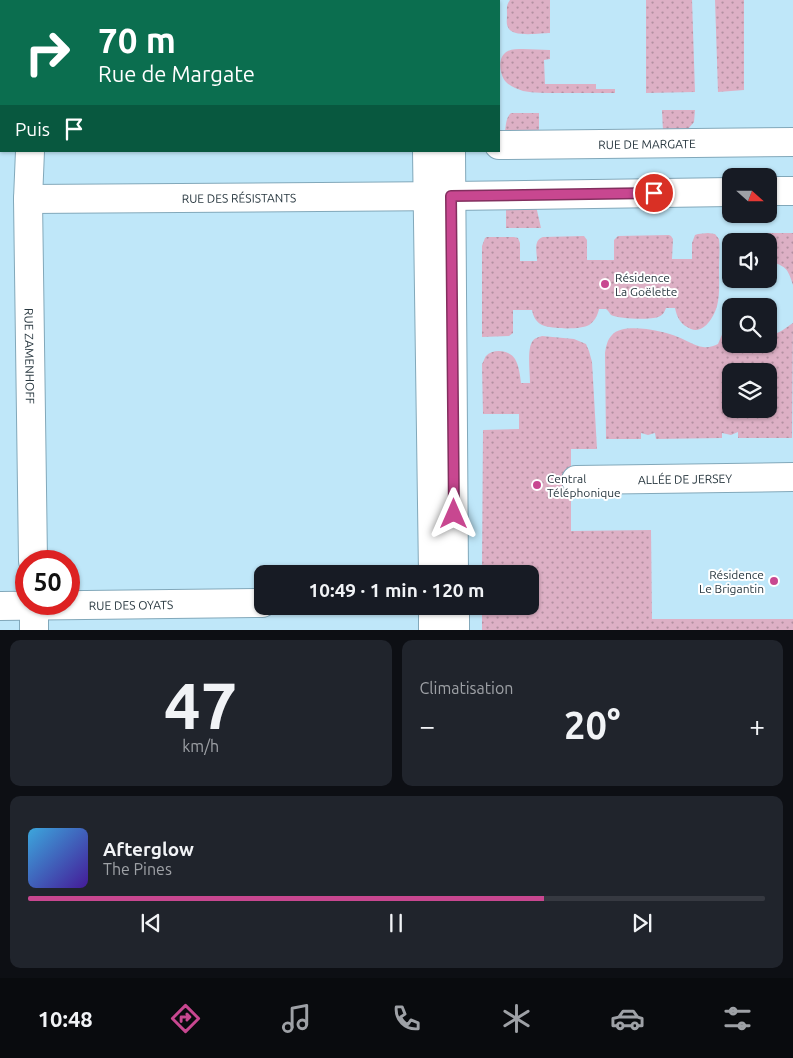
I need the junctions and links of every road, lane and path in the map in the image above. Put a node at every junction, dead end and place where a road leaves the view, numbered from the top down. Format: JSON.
{"nodes":[{"id":1,"x":793,"y":142,"type":"edge"},
{"id":2,"x":500,"y":145,"type":"edge"},
{"id":3,"x":30,"y":152,"type":"edge"},
{"id":4,"x":427,"y":152,"type":"edge"},
{"id":5,"x":451,"y":152,"type":"edge"},
{"id":6,"x":778,"y":191,"type":"edge"},
{"id":7,"x":793,"y":191,"type":"edge"},
{"id":8,"x":722,"y":192,"type":"edge"},
{"id":9,"x":439,"y":196,"type":"junction"},
{"id":10,"x":28,"y":198,"type":"junction"},
{"id":11,"x":793,"y":477,"type":"edge"},
{"id":12,"x":576,"y":480,"type":"dead end"},
{"id":13,"x":33,"y":550,"type":"edge"},
{"id":14,"x":433,"y":565,"type":"edge"},
{"id":15,"x":454,"y":565,"type":"edge"},
{"id":16,"x":254,"y":603,"type":"edge"},
{"id":17,"x":0,"y":606,"type":"edge"},
{"id":18,"x":15,"y":609,"type":"edge"},
{"id":19,"x":80,"y":611,"type":"edge"},
{"id":20,"x":433,"y":615,"type":"edge"},
{"id":21,"x":455,"y":615,"type":"edge"},
{"id":22,"x":433,"y":630,"type":"edge"},
{"id":23,"x":455,"y":630,"type":"edge"}],
"edges":[{"from":1,"to":2,"type":"street","name":"RUE DE MARGATE"},
{"from":3,"to":10,"type":"street","name":"RUE ZAMENHOFF"},
{"from":4,"to":9,"type":"street"},
{"from":5,"to":9,"type":"street"},
{"from":6,"to":7,"type":"street"},
{"from":8,"to":9,"type":"street"},
{"from":9,"to":10,"type":"street","name":"RUE DES RÉSISTANTS"},
{"from":9,"to":14,"type":"street"},
{"from":9,"to":15,"type":"street"},
{"from":10,"to":13,"type":"street","name":"RUE ZAMENHOFF"},
{"from":11,"to":12,"type":"street","name":"ALLÉE DE JERSEY"},
{"from":16,"to":19,"type":"street","name":"RUE DES OYATS"},
{"from":17,"to":18,"type":"street","name":"RUE DES OYATS"},
{"from":20,"to":22,"type":"street"},
{"from":21,"to":23,"type":"street"}]}
